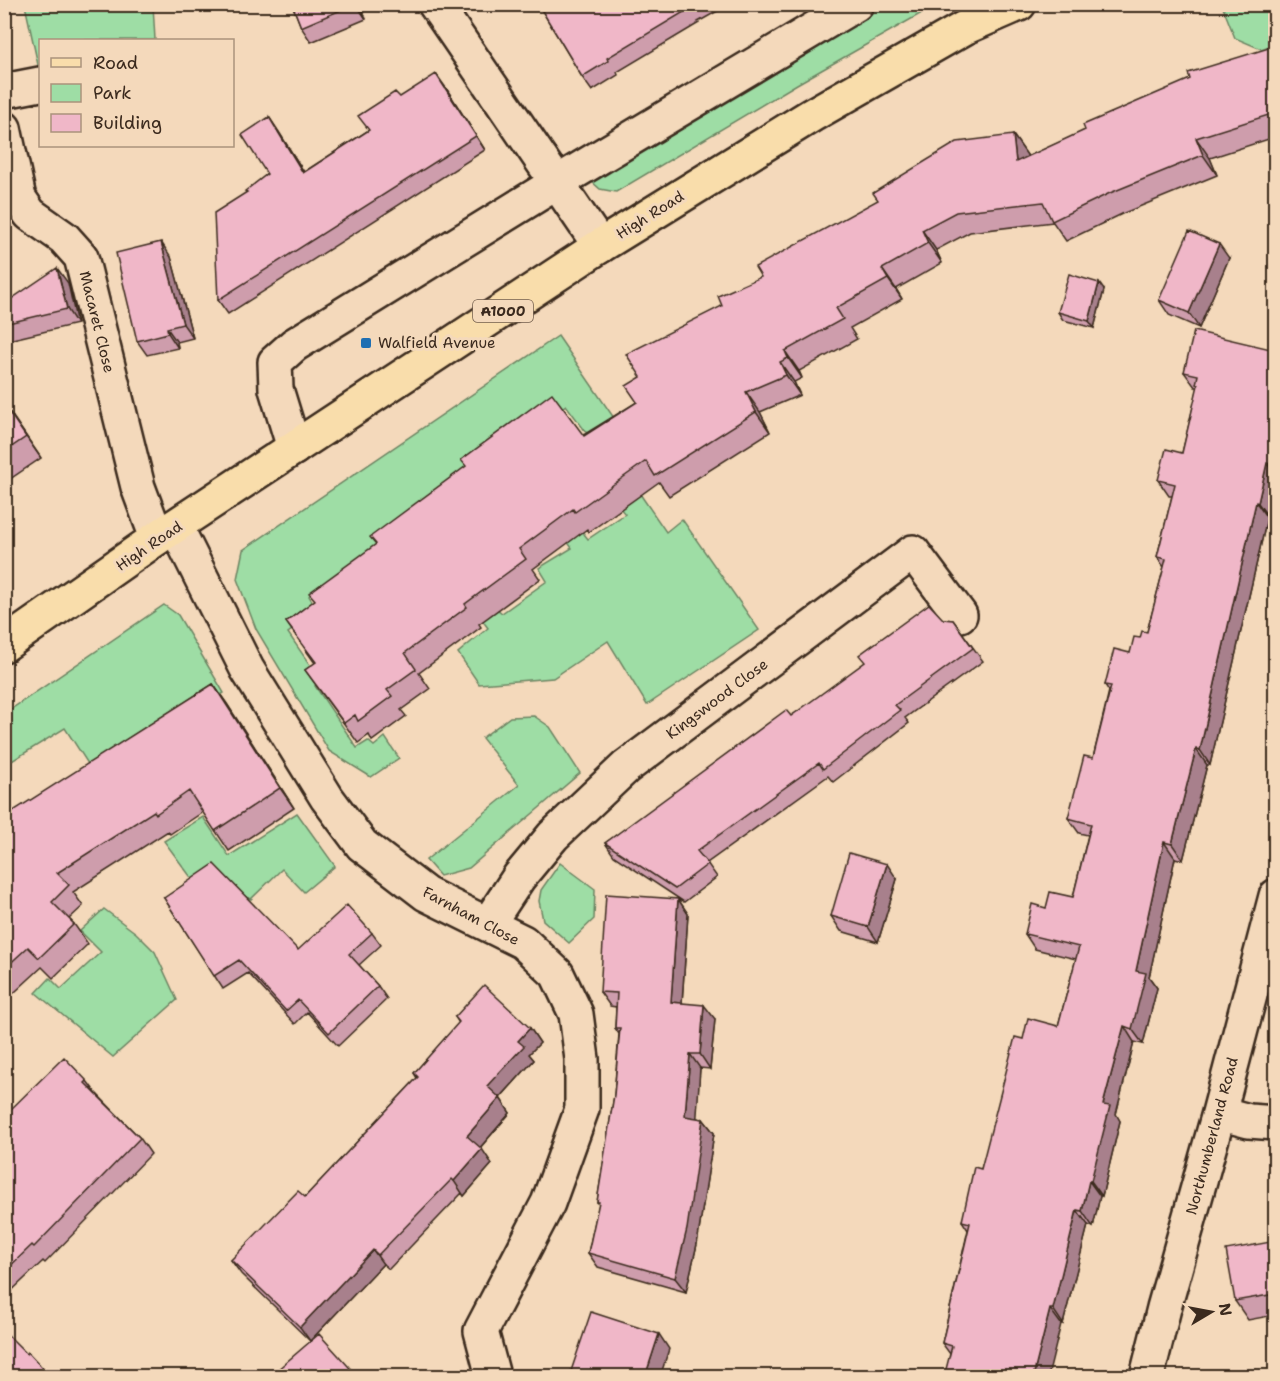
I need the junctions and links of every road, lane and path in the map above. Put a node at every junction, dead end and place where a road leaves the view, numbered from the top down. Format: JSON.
{"nodes":[{"id":1,"x":435,"y":4,"type":"edge"},
{"id":2,"x":856,"y":4,"type":"edge"},
{"id":3,"x":1018,"y":4,"type":"edge"},
{"id":4,"x":39,"y":84,"type":"edge"},
{"id":5,"x":4,"y":91,"type":"edge"},
{"id":6,"x":4,"y":128,"type":"edge"},
{"id":7,"x":558,"y":182,"type":"junction"},
{"id":8,"x":600,"y":246,"type":"junction"},
{"id":9,"x":294,"y":448,"type":"junction"},
{"id":10,"x":167,"y":533,"type":"junction"},
{"id":11,"x":960,"y":615,"type":"dead end"},
{"id":12,"x":4,"y":645,"type":"edge"},
{"id":13,"x":1275,"y":896,"type":"edge"},
{"id":14,"x":488,"y":924,"type":"junction"},
{"id":15,"x":1219,"y":1113,"type":"junction"},
{"id":16,"x":1275,"y":1123,"type":"edge"},
{"id":17,"x":493,"y":1377,"type":"edge"},
{"id":18,"x":1147,"y":1377,"type":"edge"}],
"edges":[{"from":1,"to":7,"type":"street"},
{"from":2,"to":7,"type":"street"},
{"from":3,"to":8,"type":"main road","name":"High Road","number":"A1000"},
{"from":4,"to":5,"type":"street"},
{"from":6,"to":10,"type":"street","name":"Macaret Close"},
{"from":7,"to":8,"type":"street"},
{"from":7,"to":9,"type":"street"},
{"from":8,"to":9,"type":"main road","name":"High Road","number":"A1000"},
{"from":9,"to":10,"type":"main road","name":"High Road","number":"A1000"},
{"from":10,"to":12,"type":"main road","name":"High Road","number":"A1000"},
{"from":10,"to":14,"type":"street","name":"Farnham Close"},
{"from":11,"to":14,"type":"street","name":"Kingswood Close"},
{"from":13,"to":15,"type":"street","name":"Northumberland Road"},
{"from":14,"to":17,"type":"street","name":"Farnham Close"},
{"from":15,"to":16,"type":"street"},
{"from":15,"to":18,"type":"street","name":"Northumberland Road"}]}
